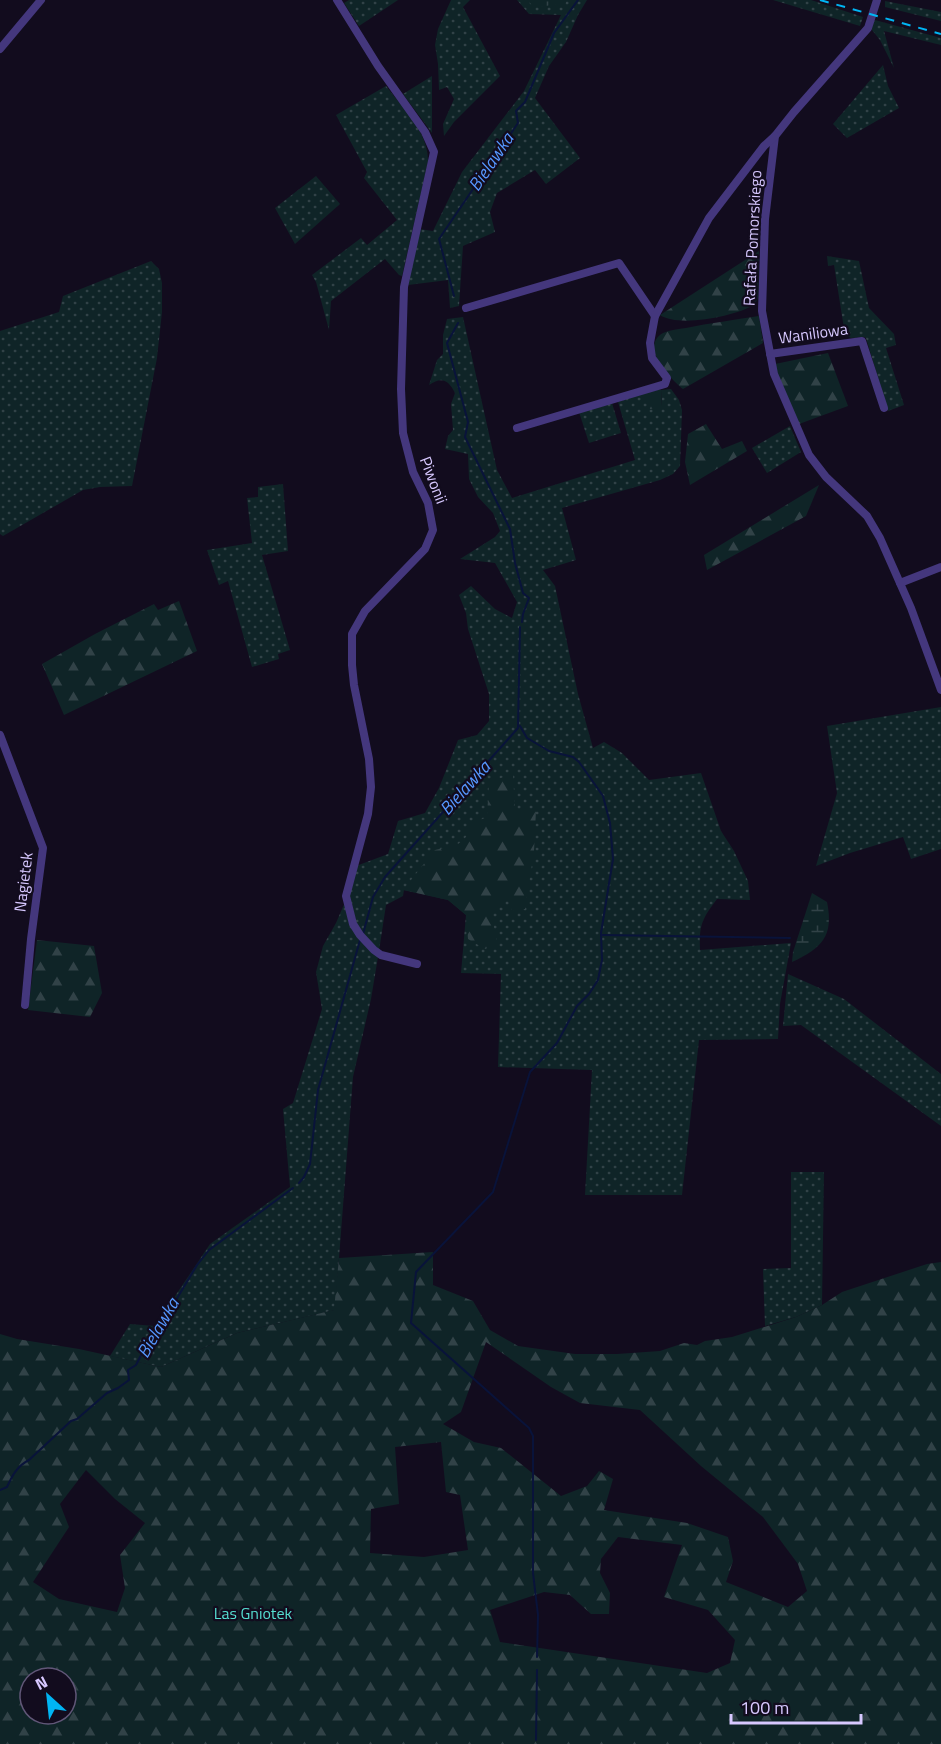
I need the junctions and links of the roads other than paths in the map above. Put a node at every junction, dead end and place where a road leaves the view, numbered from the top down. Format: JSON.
{"nodes":[{"id":1,"x":41,"y":0,"type":"edge"},
{"id":2,"x":337,"y":0,"type":"edge"},
{"id":3,"x":877,"y":0,"type":"edge"},
{"id":4,"x":0,"y":49,"type":"edge"},
{"id":5,"x":775,"y":136,"type":"junction"},
{"id":6,"x":466,"y":308,"type":"dead end"},
{"id":7,"x":655,"y":316,"type":"junction"},
{"id":8,"x":770,"y":354,"type":"junction"},
{"id":9,"x":884,"y":408,"type":"dead end"},
{"id":10,"x":517,"y":428,"type":"dead end"},
{"id":11,"x":941,"y":567,"type":"edge"},
{"id":12,"x":900,"y":583,"type":"junction"},
{"id":13,"x":941,"y":690,"type":"edge"},
{"id":14,"x":0,"y":735,"type":"edge"},
{"id":15,"x":417,"y":964,"type":"dead end"},
{"id":16,"x":25,"y":1005,"type":"dead end"}],
"edges":[{"from":1,"to":4,"type":"street"},
{"from":2,"to":15,"type":"street","name":"Piwonii"},
{"from":3,"to":5,"type":"street","name":"Rafała Pomorskiego"},
{"from":5,"to":7,"type":"street","name":"Rafała Pomorskiego"},
{"from":5,"to":8,"type":"street","name":"Rafała Pomorskiego"},
{"from":6,"to":7,"type":"street"},
{"from":7,"to":10,"type":"street","name":"Rafała Pomorskiego"},
{"from":8,"to":9,"type":"street","name":"Waniliowa"},
{"from":8,"to":12,"type":"street","name":"Rafała Pomorskiego"},
{"from":11,"to":12,"type":"street"},
{"from":12,"to":13,"type":"street","name":"Rafała Pomorskiego"},
{"from":14,"to":16,"type":"street","name":"Nagietek"}]}
